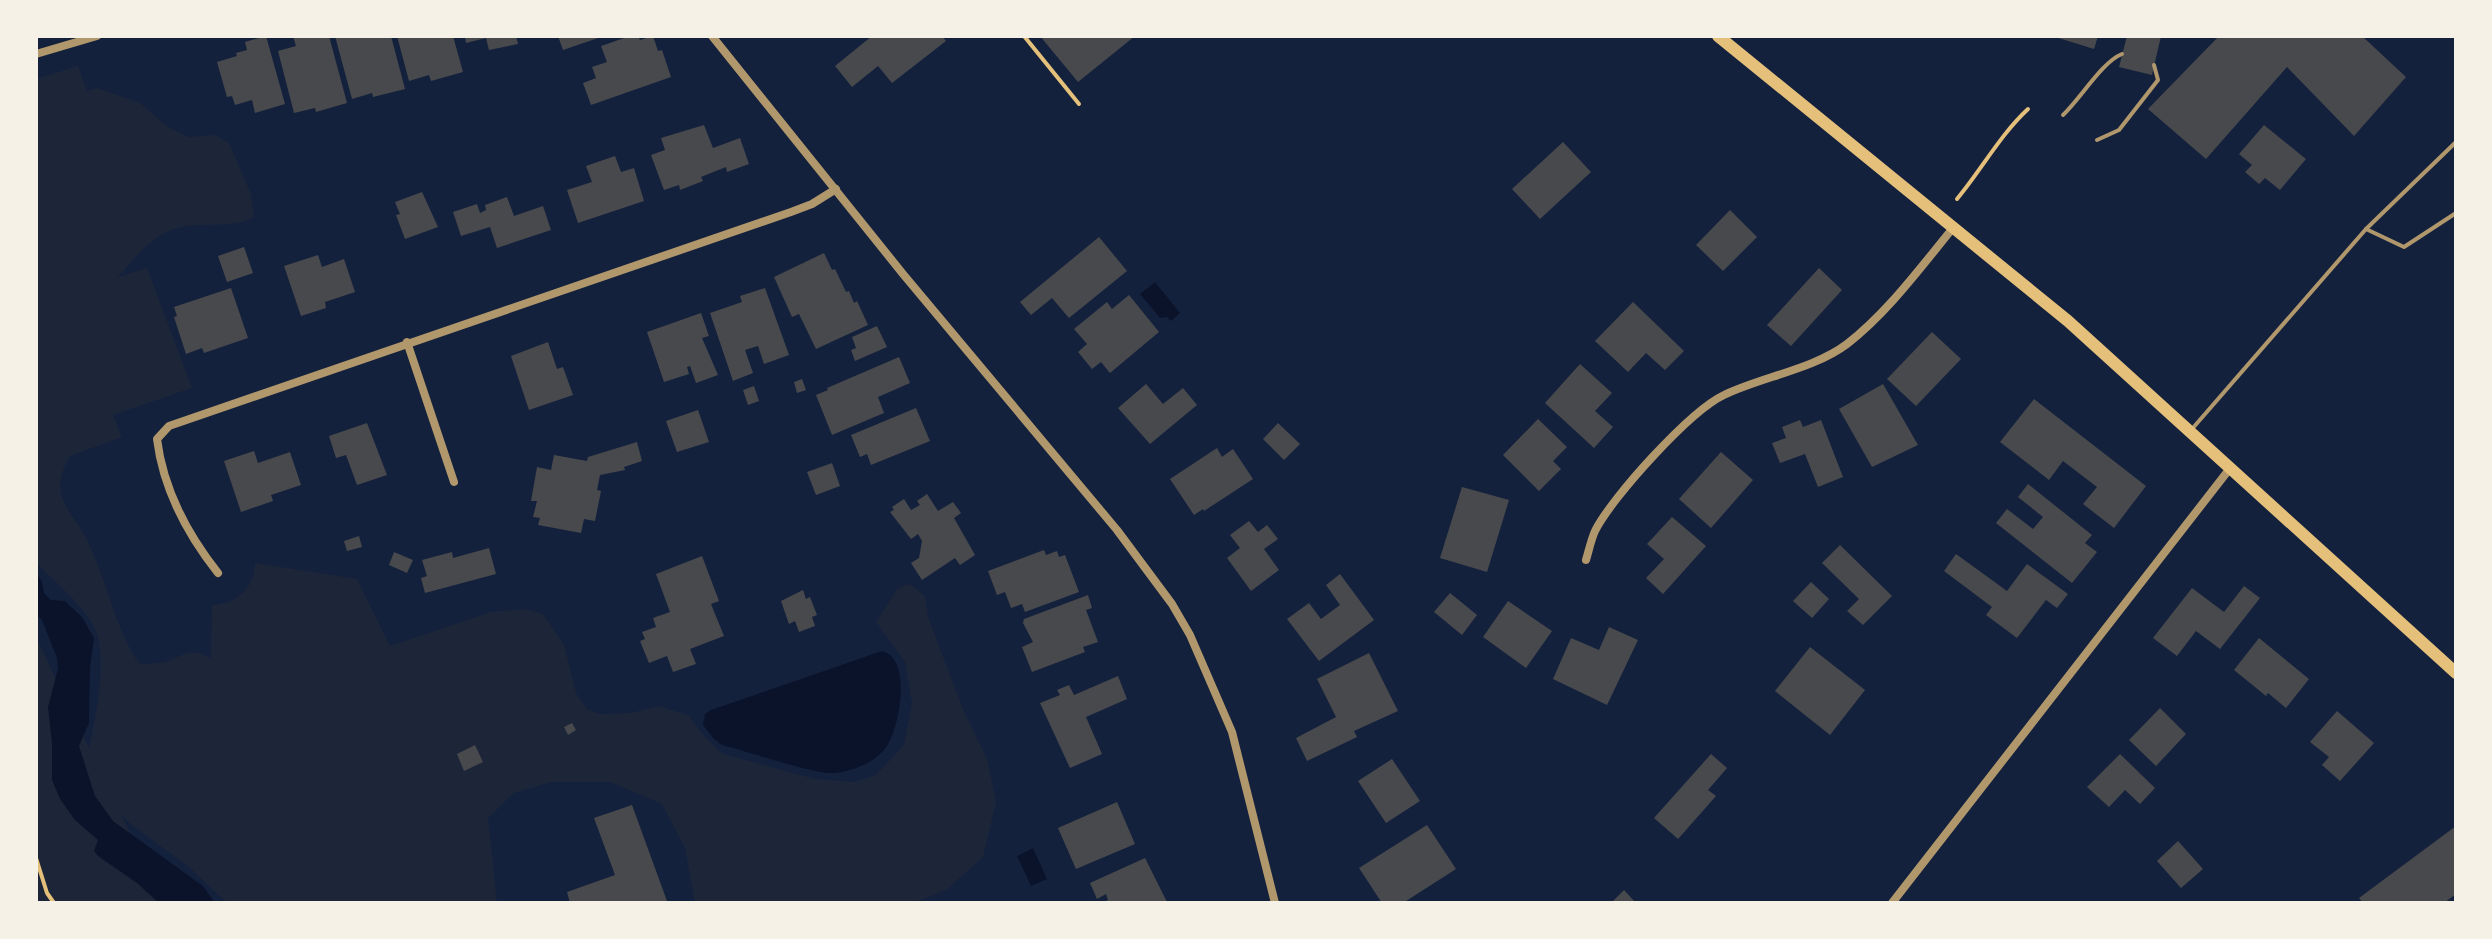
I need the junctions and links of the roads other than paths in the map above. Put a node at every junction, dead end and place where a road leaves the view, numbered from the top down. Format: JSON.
{"nodes":[{"id":1,"x":97,"y":36,"type":"edge"},
{"id":2,"x":712,"y":36,"type":"edge"},
{"id":3,"x":1718,"y":36,"type":"edge"},
{"id":4,"x":36,"y":54,"type":"edge"},
{"id":5,"x":2122,"y":54,"type":"dead end"},
{"id":6,"x":2154,"y":65,"type":"dead end"},
{"id":7,"x":2063,"y":115,"type":"dead end"},
{"id":8,"x":2097,"y":140,"type":"dead end"},
{"id":9,"x":2456,"y":142,"type":"edge"},
{"id":10,"x":836,"y":189,"type":"junction"},
{"id":11,"x":2456,"y":213,"type":"edge"},
{"id":12,"x":1953,"y":228,"type":"junction"},
{"id":13,"x":2366,"y":229,"type":"junction"},
{"id":14,"x":407,"y":342,"type":"junction"},
{"id":15,"x":2191,"y":430,"type":"junction"},
{"id":16,"x":2231,"y":467,"type":"junction"},
{"id":17,"x":454,"y":482,"type":"dead end"},
{"id":18,"x":1586,"y":560,"type":"dead end"},
{"id":19,"x":218,"y":573,"type":"dead end"},
{"id":20,"x":2456,"y":673,"type":"edge"},
{"id":21,"x":1275,"y":903,"type":"edge"},
{"id":22,"x":1892,"y":903,"type":"edge"}],
"edges":[{"from":1,"to":4,"type":"street"},
{"from":2,"to":10,"type":"street"},
{"from":3,"to":12,"type":"main road"},
{"from":5,"to":7,"type":"lane"},
{"from":6,"to":8,"type":"lane"},
{"from":9,"to":13,"type":"lane"},
{"from":10,"to":14,"type":"street"},
{"from":10,"to":21,"type":"street"},
{"from":11,"to":13,"type":"lane"},
{"from":12,"to":15,"type":"main road"},
{"from":12,"to":18,"type":"street"},
{"from":13,"to":15,"type":"lane"},
{"from":14,"to":17,"type":"street"},
{"from":14,"to":19,"type":"street"},
{"from":15,"to":16,"type":"main road"},
{"from":16,"to":20,"type":"main road"},
{"from":16,"to":22,"type":"street"}]}
